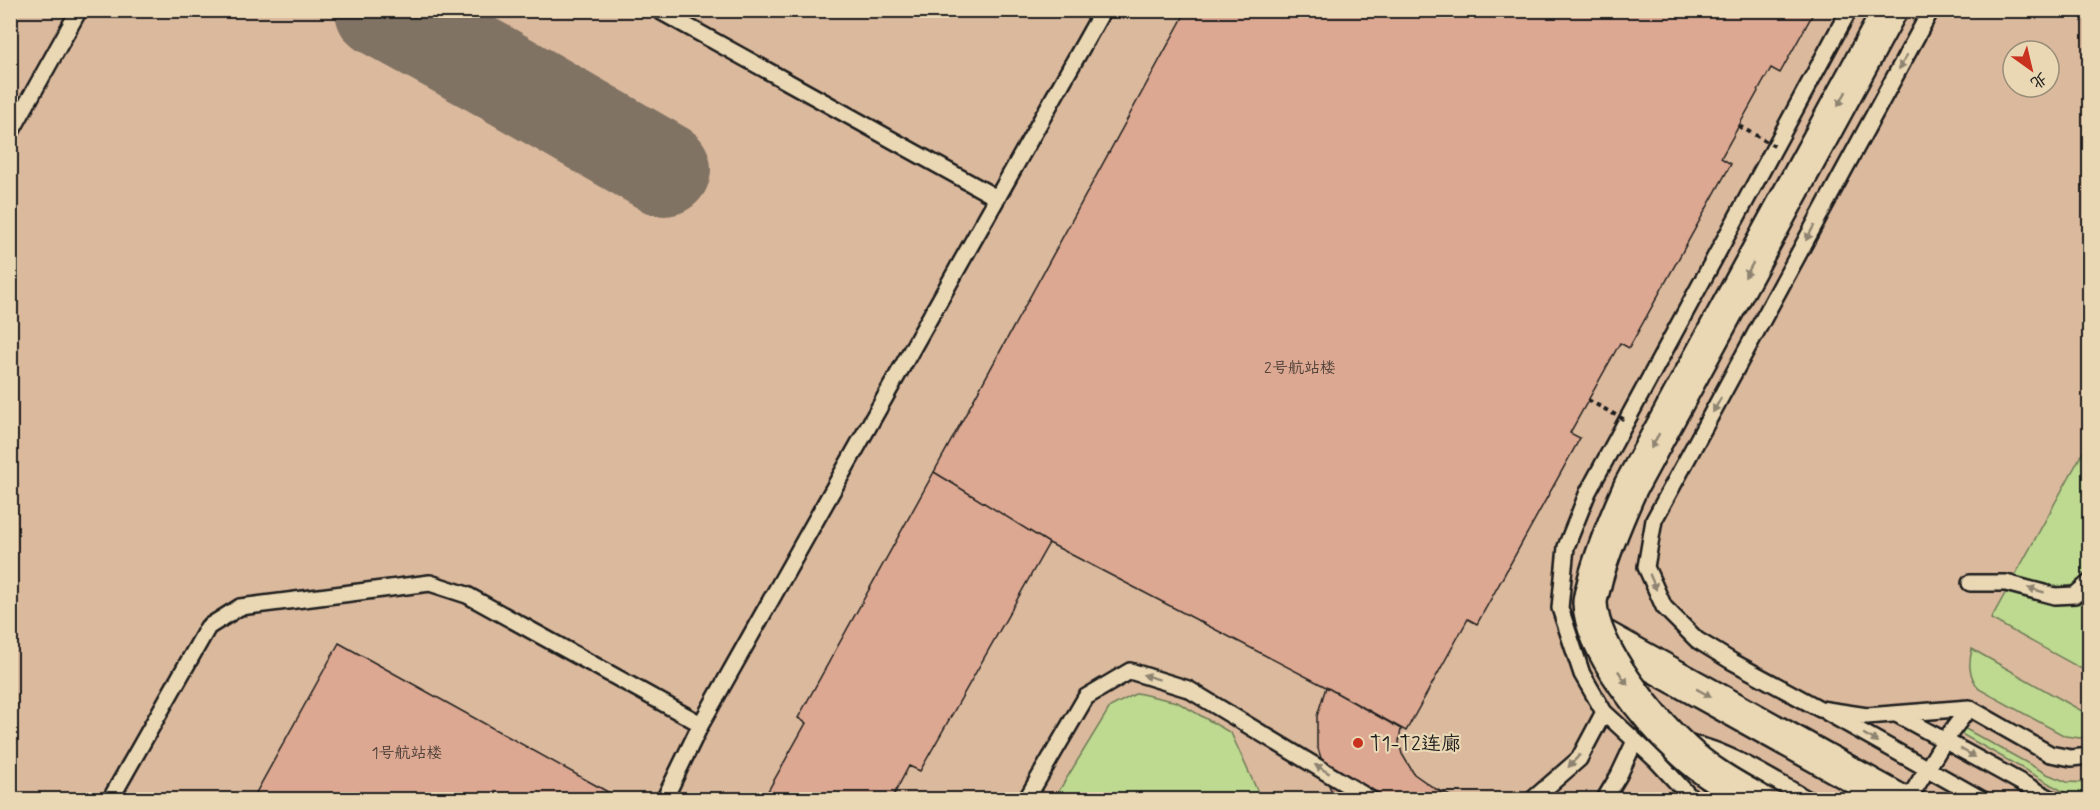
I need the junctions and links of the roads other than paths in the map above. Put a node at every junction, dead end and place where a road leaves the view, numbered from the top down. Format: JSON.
{"nodes":[{"id":1,"x":79,"y":10,"type":"edge"},
{"id":2,"x":658,"y":10,"type":"edge"},
{"id":3,"x":1103,"y":10,"type":"edge"},
{"id":4,"x":1849,"y":10,"type":"edge"},
{"id":5,"x":1890,"y":10,"type":"edge"},
{"id":6,"x":1931,"y":10,"type":"edge"},
{"id":7,"x":10,"y":134,"type":"edge"},
{"id":8,"x":997,"y":198,"type":"junction"},
{"id":9,"x":2090,"y":582,"type":"edge"},
{"id":10,"x":1970,"y":583,"type":"dead end"},
{"id":11,"x":1598,"y":634,"type":"junction"},
{"id":12,"x":1969,"y":708,"type":"junction"},
{"id":13,"x":1820,"y":709,"type":"junction"},
{"id":14,"x":1604,"y":712,"type":"junction"},
{"id":15,"x":1898,"y":715,"type":"junction"},
{"id":16,"x":701,"y":724,"type":"junction"},
{"id":17,"x":1945,"y":740,"type":"junction"},
{"id":18,"x":1635,"y":741,"type":"junction"},
{"id":19,"x":2090,"y":756,"type":"edge"},
{"id":20,"x":1927,"y":768,"type":"junction"},
{"id":21,"x":111,"y":800,"type":"edge"},
{"id":22,"x":664,"y":800,"type":"edge"},
{"id":23,"x":1026,"y":800,"type":"edge"},
{"id":24,"x":1372,"y":800,"type":"edge"},
{"id":25,"x":1532,"y":800,"type":"edge"},
{"id":26,"x":1604,"y":800,"type":"edge"},
{"id":27,"x":1693,"y":800,"type":"edge"},
{"id":28,"x":1756,"y":800,"type":"edge"},
{"id":29,"x":1809,"y":800,"type":"edge"},
{"id":30,"x":1897,"y":800,"type":"edge"},
{"id":31,"x":1908,"y":800,"type":"edge"},
{"id":32,"x":1983,"y":800,"type":"edge"},
{"id":33,"x":2053,"y":800,"type":"edge"}],
"edges":[{"from":1,"to":7,"type":"lane"},
{"from":2,"to":8,"type":"lane"},
{"from":3,"to":8,"type":"lane"},
{"from":4,"to":14,"type":"lane"},
{"from":5,"to":11,"type":"main road","one_way":true,"bridge":true},
{"from":6,"to":13,"type":"lane","one_way":true},
{"from":8,"to":16,"type":"lane"},
{"from":9,"to":10,"type":"lane","one_way":true},
{"from":11,"to":28,"type":"main road","one_way":true,"bridge":true},
{"from":11,"to":30,"type":"main road","one_way":true},
{"from":12,"to":15,"type":"lane"},
{"from":12,"to":17,"type":"lane"},
{"from":12,"to":19,"type":"lane"},
{"from":13,"to":15,"type":"lane"},
{"from":13,"to":20,"type":"lane","one_way":true},
{"from":14,"to":18,"type":"lane"},
{"from":14,"to":25,"type":"lane","one_way":true},
{"from":15,"to":17,"type":"lane"},
{"from":16,"to":21,"type":"lane"},
{"from":16,"to":22,"type":"lane"},
{"from":17,"to":20,"type":"lane"},
{"from":17,"to":33,"type":"lane","one_way":true},
{"from":18,"to":26,"type":"lane"},
{"from":18,"to":27,"type":"lane"},
{"from":18,"to":29,"type":"lane"},
{"from":20,"to":31,"type":"lane"},
{"from":20,"to":32,"type":"lane"},
{"from":24,"to":23,"type":"lane","one_way":true}]}
